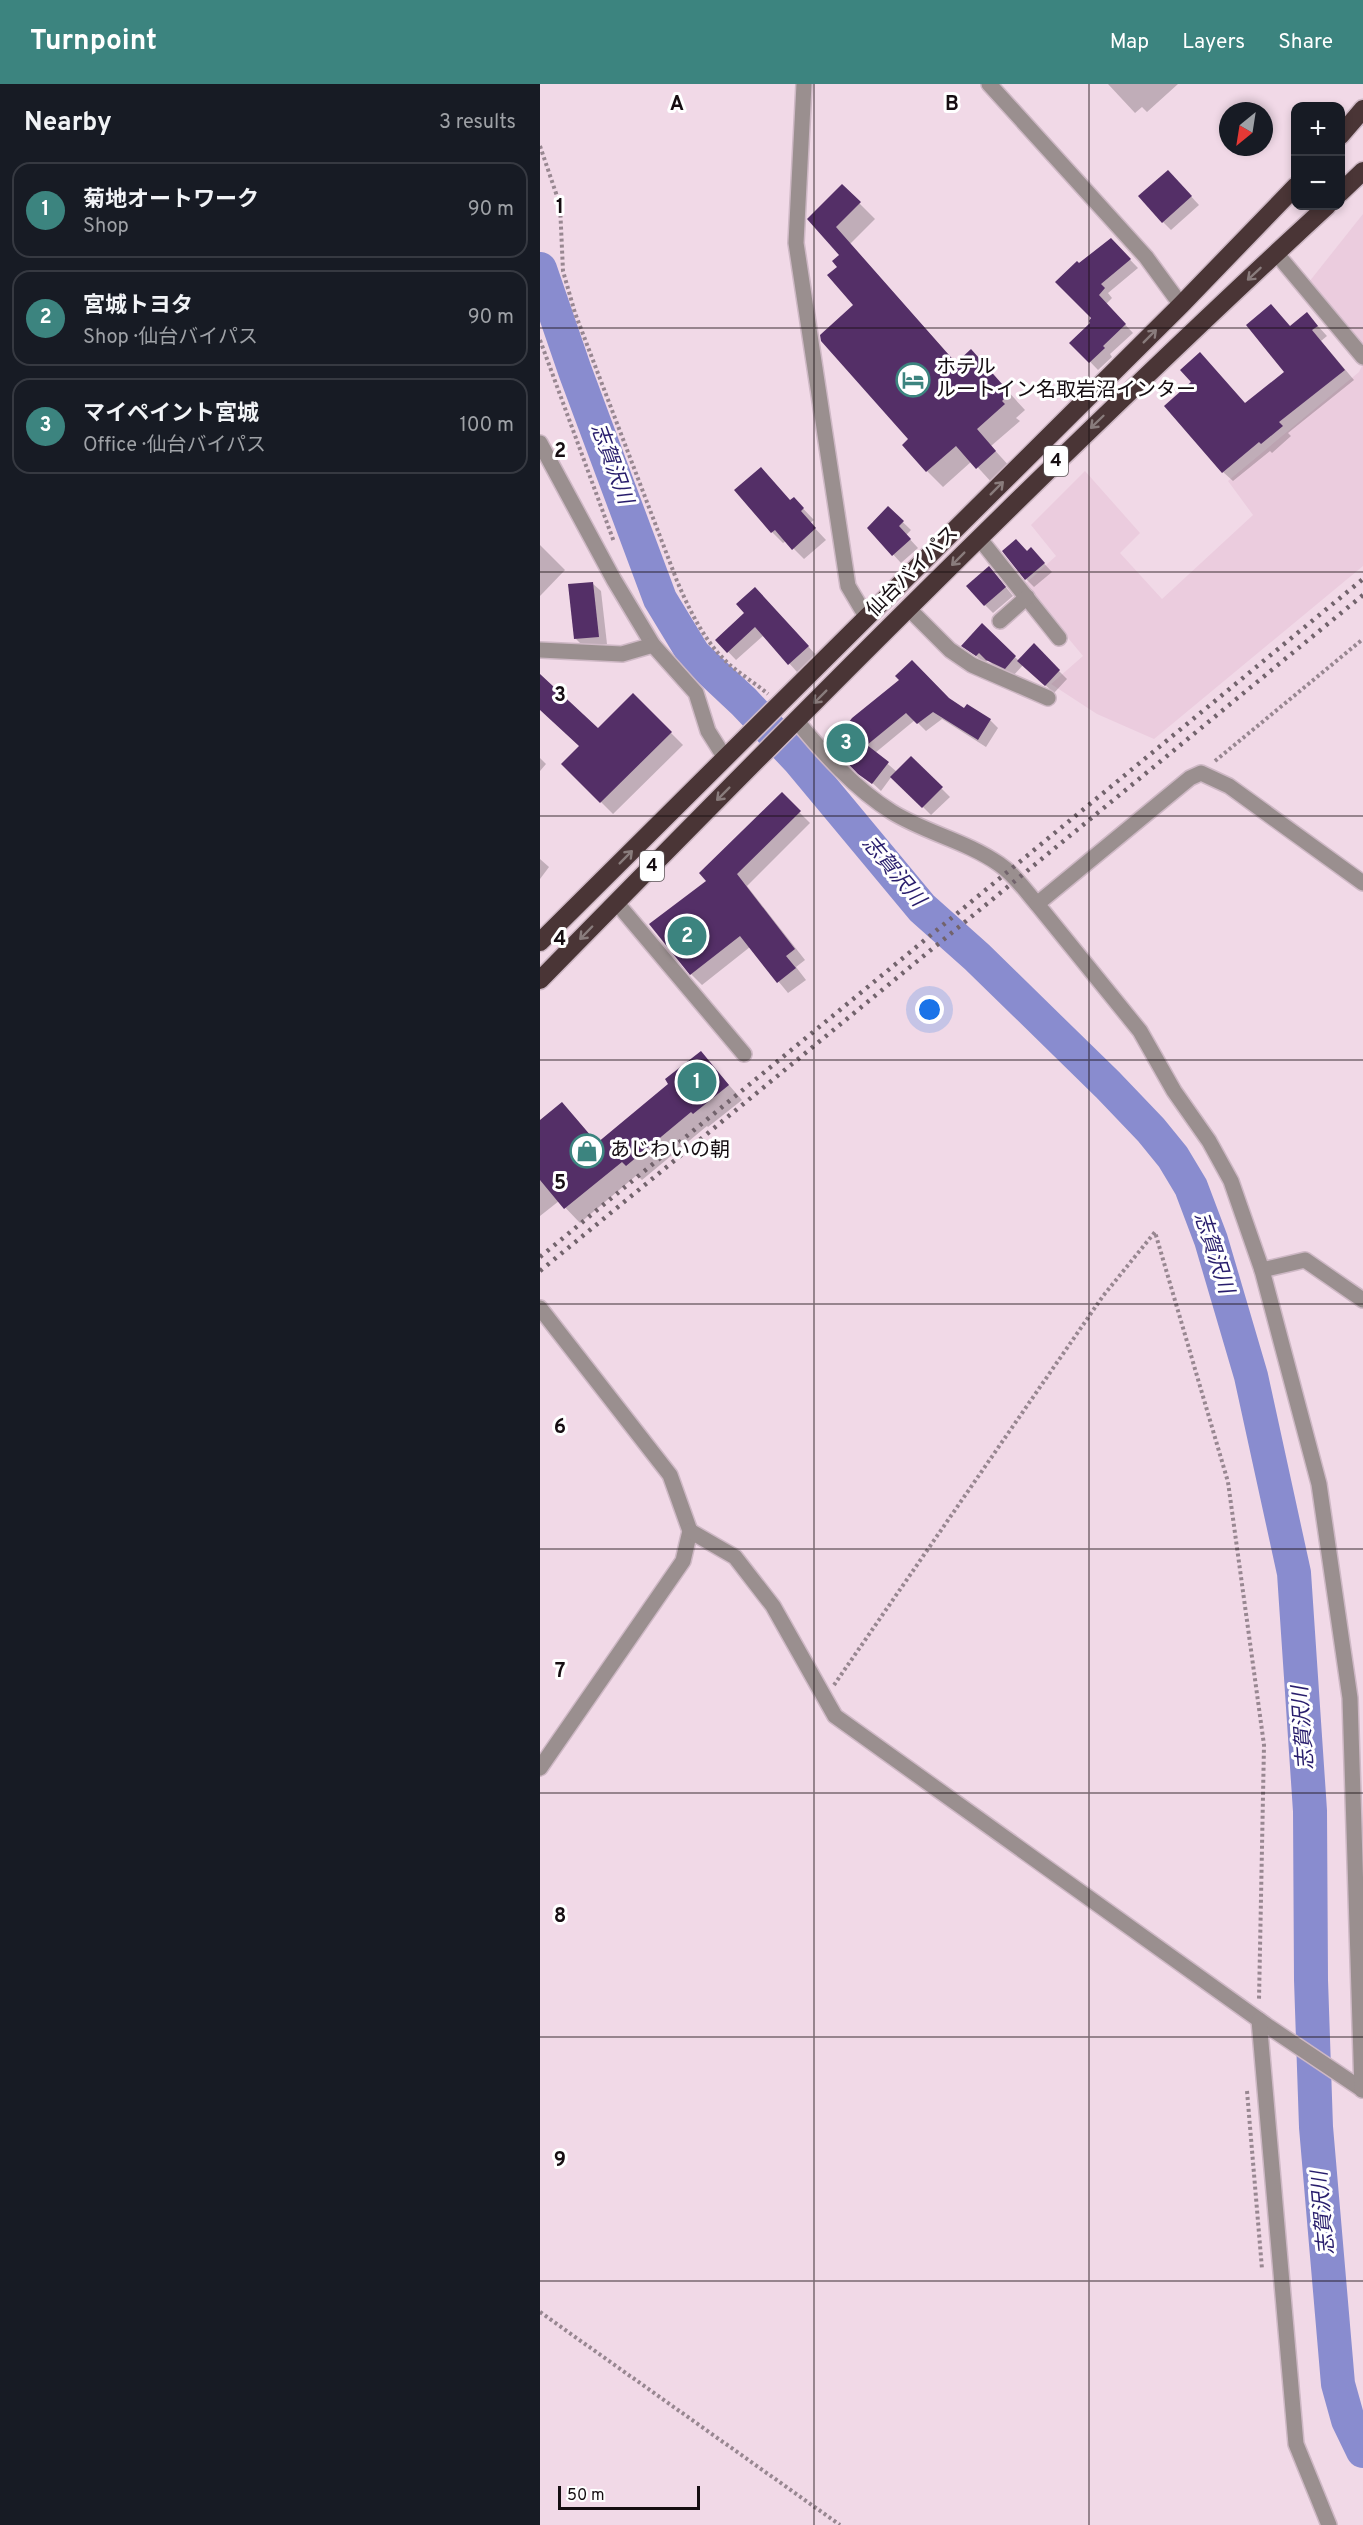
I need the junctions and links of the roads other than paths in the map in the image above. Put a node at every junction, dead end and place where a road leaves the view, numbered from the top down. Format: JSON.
{"nodes":[{"id":1,"x":804,"y":84,"type":"edge"},
{"id":2,"x":989,"y":84,"type":"edge"},
{"id":3,"x":1363,"y":108,"type":"edge"},
{"id":4,"x":1345,"y":131,"type":"edge"},
{"id":5,"x":1291,"y":191,"type":"edge"},
{"id":6,"x":1324,"y":210,"type":"edge"},
{"id":7,"x":1276,"y":253,"type":"junction"},
{"id":8,"x":1181,"y":305,"type":"junction"},
{"id":9,"x":1363,"y":357,"type":"edge"},
{"id":10,"x":540,"y":443,"type":"edge"},
{"id":11,"x":979,"y":538,"type":"junction"},
{"id":12,"x":1026,"y":597,"type":"junction"},
{"id":13,"x":908,"y":608,"type":"junction"},
{"id":14,"x":867,"y":618,"type":"junction"},
{"id":15,"x":1000,"y":621,"type":"dead end"},
{"id":16,"x":1059,"y":638,"type":"dead end"},
{"id":17,"x":653,"y":645,"type":"junction"},
{"id":18,"x":540,"y":650,"type":"edge"},
{"id":19,"x":972,"y":665,"type":"junction"},
{"id":20,"x":973,"y":682,"type":"dead end"},
{"id":21,"x":1048,"y":698,"type":"dead end"},
{"id":22,"x":795,"y":722,"type":"junction"},
{"id":23,"x":725,"y":758,"type":"junction"},
{"id":24,"x":1363,"y":883,"type":"edge"},
{"id":25,"x":616,"y":902,"type":"junction"},
{"id":26,"x":1037,"y":903,"type":"junction"},
{"id":27,"x":540,"y":942,"type":"edge"},
{"id":28,"x":540,"y":980,"type":"edge"},
{"id":29,"x":744,"y":1054,"type":"dead end"},
{"id":30,"x":1262,"y":1270,"type":"junction"},
{"id":31,"x":1363,"y":1300,"type":"edge"},
{"id":32,"x":540,"y":1308,"type":"edge"},
{"id":33,"x":690,"y":1532,"type":"junction"},
{"id":34,"x":540,"y":1768,"type":"edge"},
{"id":35,"x":1264,"y":2023,"type":"junction"},
{"id":36,"x":1360,"y":2088,"type":"edge"},
{"id":37,"x":1329,"y":2525,"type":"edge"}],
"edges":[{"from":1,"to":14,"type":"street"},
{"from":2,"to":8,"type":"street"},
{"from":3,"to":4,"type":"highway"},
{"from":5,"to":8,"type":"highway","name":"仙台バイパス","number":"4"},
{"from":6,"to":7,"type":"highway","name":"仙台バイパス","number":"4"},
{"from":7,"to":9,"type":"street"},
{"from":7,"to":11,"type":"highway","name":"仙台バイパス","number":"4","one_way":true},
{"from":14,"to":8,"type":"highway","name":"仙台バイパス","number":"4","one_way":true},
{"from":10,"to":17,"type":"street"},
{"from":11,"to":12,"type":"street"},
{"from":11,"to":13,"type":"highway","name":"仙台バイパス","number":"4","one_way":true},
{"from":12,"to":15,"type":"street"},
{"from":12,"to":16,"type":"street"},
{"from":13,"to":19,"type":"street"},
{"from":13,"to":22,"type":"highway","name":"仙台バイパス","number":"4","one_way":true},
{"from":14,"to":23,"type":"highway","name":"仙台バイパス","number":"4"},
{"from":17,"to":18,"type":"street"},
{"from":17,"to":23,"type":"street"},
{"from":19,"to":20,"type":"street"},
{"from":19,"to":21,"type":"street"},
{"from":22,"to":25,"type":"highway","name":"仙台バイパス","number":"4","one_way":true},
{"from":22,"to":26,"type":"street"},
{"from":27,"to":23,"type":"highway","name":"仙台バイパス","number":"4","one_way":true},
{"from":24,"to":26,"type":"street"},
{"from":25,"to":28,"type":"highway","name":"仙台バイパス","number":"4","one_way":true},
{"from":25,"to":29,"type":"street"},
{"from":26,"to":30,"type":"street"},
{"from":30,"to":31,"type":"street"},
{"from":30,"to":36,"type":"street"},
{"from":32,"to":33,"type":"street"},
{"from":33,"to":34,"type":"street"},
{"from":33,"to":35,"type":"street"},
{"from":35,"to":36,"type":"street"},
{"from":35,"to":37,"type":"street"}]}
